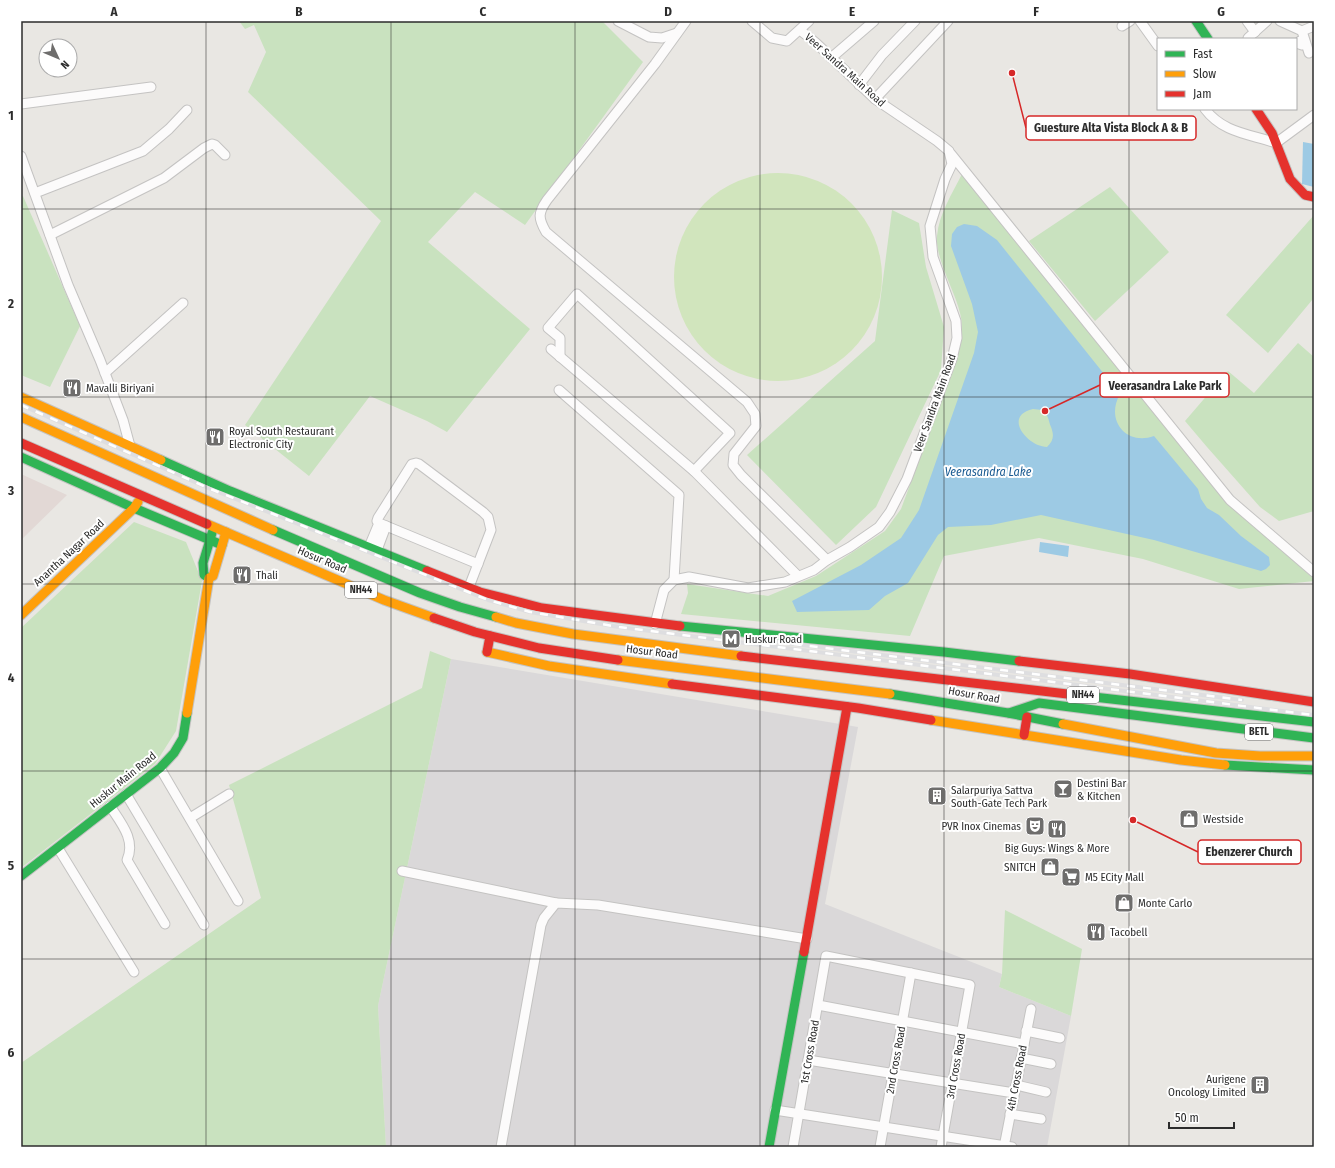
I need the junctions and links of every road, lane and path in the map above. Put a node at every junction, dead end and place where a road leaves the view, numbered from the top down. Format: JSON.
{"nodes":[{"id":1,"x":618,"y":21,"type":"edge"},
{"id":2,"x":686,"y":21,"type":"edge"},
{"id":3,"x":752,"y":21,"type":"edge"},
{"id":4,"x":809,"y":21,"type":"edge"},
{"id":5,"x":874,"y":21,"type":"edge"},
{"id":6,"x":915,"y":21,"type":"edge"},
{"id":7,"x":948,"y":21,"type":"edge"},
{"id":8,"x":1140,"y":21,"type":"edge"},
{"id":9,"x":1196,"y":21,"type":"edge"},
{"id":10,"x":1247,"y":21,"type":"edge"},
{"id":11,"x":1267,"y":21,"type":"edge"},
{"id":12,"x":1280,"y":21,"type":"edge"},
{"id":13,"x":1314,"y":26,"type":"edge"},
{"id":14,"x":800,"y":30,"type":"junction"},
{"id":15,"x":1302,"y":31,"type":"junction"},
{"id":16,"x":677,"y":33,"type":"junction"},
{"id":17,"x":1207,"y":38,"type":"edge"},
{"id":18,"x":1157,"y":45,"type":"edge"},
{"id":19,"x":1309,"y":53,"type":"dead end"},
{"id":20,"x":831,"y":58,"type":"junction"},
{"id":21,"x":859,"y":84,"type":"junction"},
{"id":22,"x":151,"y":87,"type":"dead end"},
{"id":23,"x":875,"y":99,"type":"junction"},
{"id":24,"x":21,"y":104,"type":"edge"},
{"id":25,"x":187,"y":110,"type":"dead end"},
{"id":26,"x":1206,"y":110,"type":"edge"},
{"id":27,"x":1257,"y":110,"type":"edge"},
{"id":28,"x":1314,"y":114,"type":"edge"},
{"id":29,"x":1276,"y":143,"type":"junction"},
{"id":30,"x":949,"y":151,"type":"junction"},
{"id":31,"x":225,"y":155,"type":"dead end"},
{"id":32,"x":21,"y":156,"type":"edge"},
{"id":33,"x":35,"y":193,"type":"junction"},
{"id":34,"x":1314,"y":198,"type":"edge"},
{"id":35,"x":50,"y":235,"type":"junction"},
{"id":36,"x":183,"y":303,"type":"dead end"},
{"id":37,"x":550,"y":349,"type":"dead end"},
{"id":38,"x":560,"y":357,"type":"junction"},
{"id":39,"x":105,"y":374,"type":"junction"},
{"id":40,"x":559,"y":390,"type":"dead end"},
{"id":41,"x":21,"y":397,"type":"edge"},
{"id":42,"x":21,"y":417,"type":"edge"},
{"id":43,"x":21,"y":442,"type":"edge"},
{"id":44,"x":130,"y":446,"type":"junction"},
{"id":45,"x":38,"y":450,"type":"junction"},
{"id":46,"x":21,"y":456,"type":"edge"},
{"id":47,"x":32,"y":462,"type":"junction"},
{"id":48,"x":694,"y":471,"type":"junction"},
{"id":49,"x":142,"y":496,"type":"junction"},
{"id":50,"x":134,"y":508,"type":"junction"},
{"id":51,"x":383,"y":524,"type":"junction"},
{"id":52,"x":214,"y":527,"type":"junction"},
{"id":53,"x":226,"y":532,"type":"junction"},
{"id":54,"x":209,"y":540,"type":"junction"},
{"id":55,"x":222,"y":545,"type":"junction"},
{"id":56,"x":373,"y":549,"type":"junction"},
{"id":57,"x":827,"y":560,"type":"junction"},
{"id":58,"x":478,"y":564,"type":"junction"},
{"id":59,"x":1314,"y":572,"type":"edge"},
{"id":60,"x":798,"y":576,"type":"junction"},
{"id":61,"x":209,"y":578,"type":"junction"},
{"id":62,"x":674,"y":580,"type":"junction"},
{"id":63,"x":469,"y":588,"type":"junction"},
{"id":64,"x":21,"y":615,"type":"edge"},
{"id":65,"x":655,"y":624,"type":"junction"},
{"id":66,"x":490,"y":636,"type":"junction"},
{"id":67,"x":851,"y":678,"type":"junction"},
{"id":68,"x":1314,"y":702,"type":"edge"},
{"id":69,"x":847,"y":707,"type":"junction"},
{"id":70,"x":1008,"y":713,"type":"junction"},
{"id":71,"x":1027,"y":717,"type":"junction"},
{"id":72,"x":1314,"y":722,"type":"edge"},
{"id":73,"x":1024,"y":735,"type":"junction"},
{"id":74,"x":1314,"y":738,"type":"edge"},
{"id":75,"x":1314,"y":756,"type":"edge"},
{"id":76,"x":160,"y":768,"type":"junction"},
{"id":77,"x":1314,"y":770,"type":"edge"},
{"id":78,"x":126,"y":794,"type":"junction"},
{"id":79,"x":229,"y":794,"type":"dead end"},
{"id":80,"x":110,"y":806,"type":"junction"},
{"id":81,"x":190,"y":818,"type":"junction"},
{"id":82,"x":58,"y":848,"type":"junction"},
{"id":83,"x":402,"y":871,"type":"dead end"},
{"id":84,"x":21,"y":876,"type":"edge"},
{"id":85,"x":238,"y":901,"type":"dead end"},
{"id":86,"x":556,"y":903,"type":"junction"},
{"id":87,"x":165,"y":924,"type":"dead end"},
{"id":88,"x":204,"y":925,"type":"dead end"},
{"id":89,"x":807,"y":939,"type":"junction"},
{"id":90,"x":134,"y":972,"type":"dead end"},
{"id":91,"x":911,"y":973,"type":"junction"},
{"id":92,"x":818,"y":1005,"type":"junction"},
{"id":93,"x":1030,"y":1009,"type":"dead end"},
{"id":94,"x":903,"y":1021,"type":"junction"},
{"id":95,"x":1026,"y":1031,"type":"junction"},
{"id":96,"x":962,"y":1032,"type":"junction"},
{"id":97,"x":1060,"y":1038,"type":"dead end"},
{"id":98,"x":1024,"y":1044,"type":"junction"},
{"id":99,"x":1021,"y":1058,"type":"junction"},
{"id":100,"x":808,"y":1060,"type":"junction"},
{"id":101,"x":1051,"y":1064,"type":"dead end"},
{"id":102,"x":893,"y":1074,"type":"junction"},
{"id":103,"x":953,"y":1083,"type":"junction"},
{"id":104,"x":1015,"y":1089,"type":"junction"},
{"id":105,"x":1046,"y":1092,"type":"dead end"},
{"id":106,"x":776,"y":1110,"type":"junction"},
{"id":107,"x":799,"y":1114,"type":"junction"},
{"id":108,"x":1010,"y":1114,"type":"junction"},
{"id":109,"x":1041,"y":1120,"type":"dead end"},
{"id":110,"x":884,"y":1127,"type":"junction"},
{"id":111,"x":943,"y":1136,"type":"junction"},
{"id":112,"x":500,"y":1147,"type":"edge"},
{"id":113,"x":769,"y":1147,"type":"edge"},
{"id":114,"x":793,"y":1147,"type":"edge"},
{"id":115,"x":880,"y":1147,"type":"edge"},
{"id":116,"x":941,"y":1147,"type":"edge"},
{"id":117,"x":1006,"y":1147,"type":"edge"}],
"edges":[{"from":1,"to":16,"type":"street"},
{"from":2,"to":16,"type":"street"},
{"from":3,"to":14,"type":"street"},
{"from":4,"to":14,"type":"street"},
{"from":5,"to":20,"type":"street"},
{"from":6,"to":21,"type":"street"},
{"from":7,"to":23,"type":"street"},
{"from":8,"to":18,"type":"street"},
{"from":9,"to":17,"type":"main road"},
{"from":10,"to":11,"type":"street"},
{"from":12,"to":15,"type":"street"},
{"from":13,"to":15,"type":"street"},
{"from":14,"to":20,"type":"street","name":"Veer Sandra Main Road"},
{"from":15,"to":19,"type":"street"},
{"from":16,"to":57,"type":"street"},
{"from":20,"to":21,"type":"street","name":"Veer Sandra Main Road"},
{"from":21,"to":23,"type":"street","name":"Veer Sandra Main Road"},
{"from":22,"to":24,"type":"street"},
{"from":23,"to":30,"type":"street","name":"Veer Sandra Main Road"},
{"from":25,"to":33,"type":"street"},
{"from":26,"to":29,"type":"street"},
{"from":27,"to":29,"type":"main road"},
{"from":28,"to":29,"type":"street"},
{"from":29,"to":34,"type":"main road"},
{"from":30,"to":57,"type":"street","name":"Veer Sandra Main Road"},
{"from":30,"to":59,"type":"street"},
{"from":31,"to":35,"type":"street"},
{"from":32,"to":33,"type":"street"},
{"from":33,"to":35,"type":"street"},
{"from":35,"to":39,"type":"street"},
{"from":36,"to":39,"type":"street"},
{"from":37,"to":38,"type":"street"},
{"from":38,"to":48,"type":"street"},
{"from":38,"to":48,"type":"street"},
{"from":39,"to":44,"type":"street"},
{"from":40,"to":62,"type":"street"},
{"from":41,"to":44,"type":"main road"},
{"from":42,"to":67,"type":"main road","name":"Hosur Road","number":"NH44"},
{"from":43,"to":45,"type":"main road","name":"Hosur Road","number":"NH44"},
{"from":44,"to":56,"type":"main road"},
{"from":45,"to":47,"type":"main road"},
{"from":45,"to":49,"type":"main road","name":"Hosur Road","number":"NH44"},
{"from":46,"to":47,"type":"main road"},
{"from":47,"to":50,"type":"main road"},
{"from":48,"to":60,"type":"street"},
{"from":49,"to":50,"type":"main road","name":"Anantha Nagar Road"},
{"from":49,"to":52,"type":"main road","name":"Hosur Road","number":"NH44"},
{"from":50,"to":54,"type":"main road"},
{"from":50,"to":64,"type":"main road","name":"Anantha Nagar Road"},
{"from":51,"to":56,"type":"street"},
{"from":51,"to":58,"type":"street"},
{"from":51,"to":58,"type":"street"},
{"from":52,"to":53,"type":"main road","name":"Hosur Road","number":"NH44"},
{"from":52,"to":54,"type":"main road","name":"Huskur Main Road"},
{"from":53,"to":55,"type":"main road","name":"Huskur Main Road"},
{"from":53,"to":66,"type":"main road","name":"Hosur Road","number":"NH44"},
{"from":54,"to":55,"type":"main road"},
{"from":54,"to":61,"type":"main road","name":"Huskur Main Road"},
{"from":55,"to":61,"type":"main road","name":"Huskur Main Road"},
{"from":56,"to":63,"type":"main road"},
{"from":57,"to":60,"type":"street","name":"Veer Sandra Main Road"},
{"from":58,"to":63,"type":"street"},
{"from":60,"to":62,"type":"street","name":"Veer Sandra Main Road"},
{"from":61,"to":76,"type":"main road","name":"Huskur Main Road"},
{"from":62,"to":65,"type":"street"},
{"from":63,"to":65,"type":"main road"},
{"from":65,"to":68,"type":"main road"},
{"from":66,"to":67,"type":"main road","name":"Hosur Road","number":"NH44"},
{"from":66,"to":69,"type":"main road"},
{"from":67,"to":70,"type":"main road","name":"Hosur Road","number":"NH44"},
{"from":67,"to":72,"type":"main road","name":"Hosur Road","number":"NH44"},
{"from":69,"to":73,"type":"main road"},
{"from":69,"to":89,"type":"main road"},
{"from":70,"to":71,"type":"main road","name":"Hosur Road","number":"NH44"},
{"from":70,"to":74,"type":"main road","number":"BETL"},
{"from":71,"to":73,"type":"main road"},
{"from":71,"to":75,"type":"main road","name":"Hosur Road","number":"NH44"},
{"from":73,"to":77,"type":"main road"},
{"from":76,"to":78,"type":"main road","name":"Huskur Main Road"},
{"from":76,"to":81,"type":"street"},
{"from":78,"to":80,"type":"main road","name":"Huskur Main Road"},
{"from":78,"to":88,"type":"street"},
{"from":79,"to":81,"type":"street"},
{"from":80,"to":82,"type":"main road","name":"Huskur Main Road"},
{"from":80,"to":87,"type":"street"},
{"from":81,"to":85,"type":"street"},
{"from":82,"to":84,"type":"main road","name":"Huskur Main Road"},
{"from":82,"to":90,"type":"street"},
{"from":83,"to":86,"type":"street"},
{"from":86,"to":89,"type":"street"},
{"from":86,"to":112,"type":"street"},
{"from":89,"to":106,"type":"main road"},
{"from":91,"to":92,"type":"street","name":"1st Cross Road"},
{"from":91,"to":94,"type":"street","name":"2nd Cross Road"},
{"from":91,"to":96,"type":"street","name":"3rd Cross Road"},
{"from":92,"to":94,"type":"street"},
{"from":92,"to":100,"type":"street","name":"1st Cross Road"},
{"from":93,"to":95,"type":"street","name":"4th Cross Road"},
{"from":94,"to":96,"type":"street"},
{"from":94,"to":102,"type":"street","name":"2nd Cross Road"},
{"from":95,"to":97,"type":"street"},
{"from":95,"to":98,"type":"street","name":"4th Cross Road"},
{"from":96,"to":98,"type":"street"},
{"from":96,"to":103,"type":"street","name":"3rd Cross Road"},
{"from":98,"to":99,"type":"street","name":"4th Cross Road"},
{"from":99,"to":101,"type":"street"},
{"from":99,"to":104,"type":"street","name":"4th Cross Road"},
{"from":100,"to":102,"type":"street"},
{"from":100,"to":107,"type":"street","name":"1st Cross Road"},
{"from":102,"to":103,"type":"street"},
{"from":102,"to":110,"type":"street","name":"2nd Cross Road"},
{"from":103,"to":104,"type":"street"},
{"from":103,"to":111,"type":"street","name":"3rd Cross Road"},
{"from":104,"to":105,"type":"street"},
{"from":104,"to":108,"type":"street","name":"4th Cross Road"},
{"from":106,"to":107,"type":"street"},
{"from":106,"to":113,"type":"main road"},
{"from":107,"to":110,"type":"street"},
{"from":107,"to":114,"type":"street","name":"1st Cross Road"},
{"from":108,"to":109,"type":"street"},
{"from":108,"to":117,"type":"street","name":"4th Cross Road"},
{"from":110,"to":111,"type":"street"},
{"from":110,"to":115,"type":"street","name":"2nd Cross Road"},
{"from":111,"to":116,"type":"street","name":"3rd Cross Road"},
{"from":111,"to":117,"type":"street"}]}
